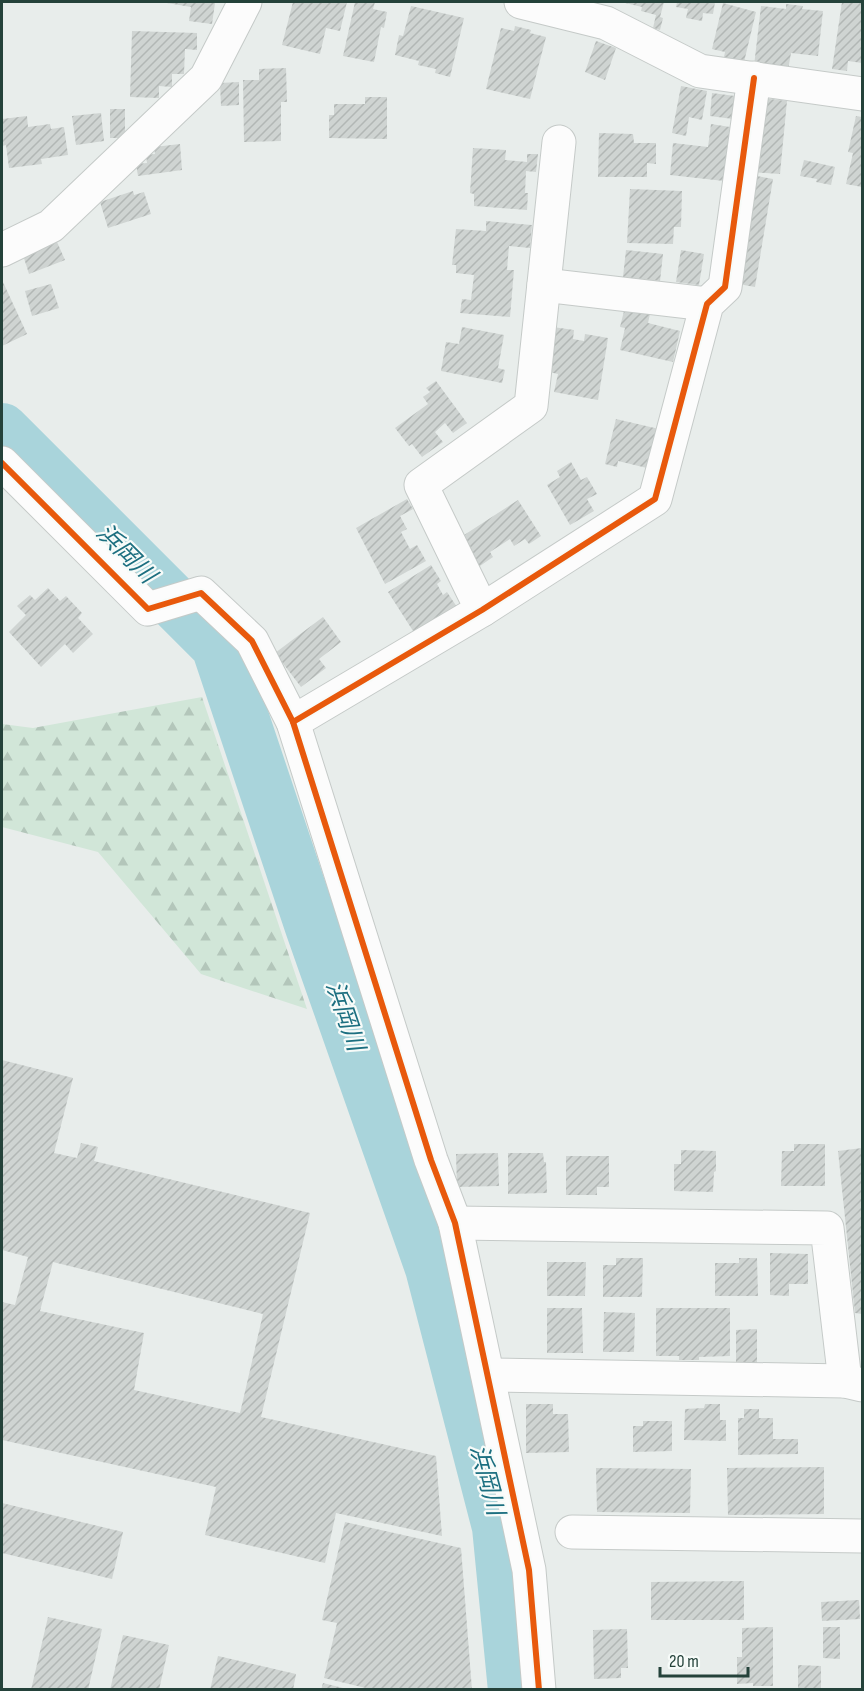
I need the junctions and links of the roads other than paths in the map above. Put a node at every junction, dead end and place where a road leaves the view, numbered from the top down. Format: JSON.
{"nodes":[{"id":1,"x":245,"y":2,"type":"edge"},
{"id":2,"x":521,"y":2,"type":"edge"},
{"id":3,"x":754,"y":78,"type":"junction"},
{"id":4,"x":862,"y":94,"type":"edge"},
{"id":5,"x":559,"y":142,"type":"dead end"},
{"id":6,"x":2,"y":250,"type":"edge"},
{"id":7,"x":544,"y":285,"type":"junction"},
{"id":8,"x":708,"y":304,"type":"junction"},
{"id":9,"x":2,"y":463,"type":"edge"},
{"id":10,"x":483,"y":610,"type":"junction"},
{"id":11,"x":293,"y":722,"type":"junction"},
{"id":12,"x":455,"y":1222,"type":"junction"},
{"id":13,"x":488,"y":1375,"type":"junction"},
{"id":14,"x":854,"y":1383,"type":"edge"},
{"id":15,"x":572,"y":1532,"type":"dead end"},
{"id":16,"x":862,"y":1536,"type":"edge"},
{"id":17,"x":540,"y":1689,"type":"edge"}],
"edges":[{"from":1,"to":6,"type":"street"},
{"from":2,"to":3,"type":"street"},
{"from":3,"to":4,"type":"street"},
{"from":3,"to":8,"type":"street"},
{"from":5,"to":7,"type":"street"},
{"from":7,"to":8,"type":"street"},
{"from":7,"to":10,"type":"street"},
{"from":8,"to":10,"type":"street"},
{"from":9,"to":11,"type":"street"},
{"from":10,"to":11,"type":"street"},
{"from":11,"to":12,"type":"street"},
{"from":12,"to":13,"type":"street"},
{"from":12,"to":14,"type":"street"},
{"from":13,"to":14,"type":"street"},
{"from":13,"to":17,"type":"street"},
{"from":15,"to":16,"type":"street"}]}
